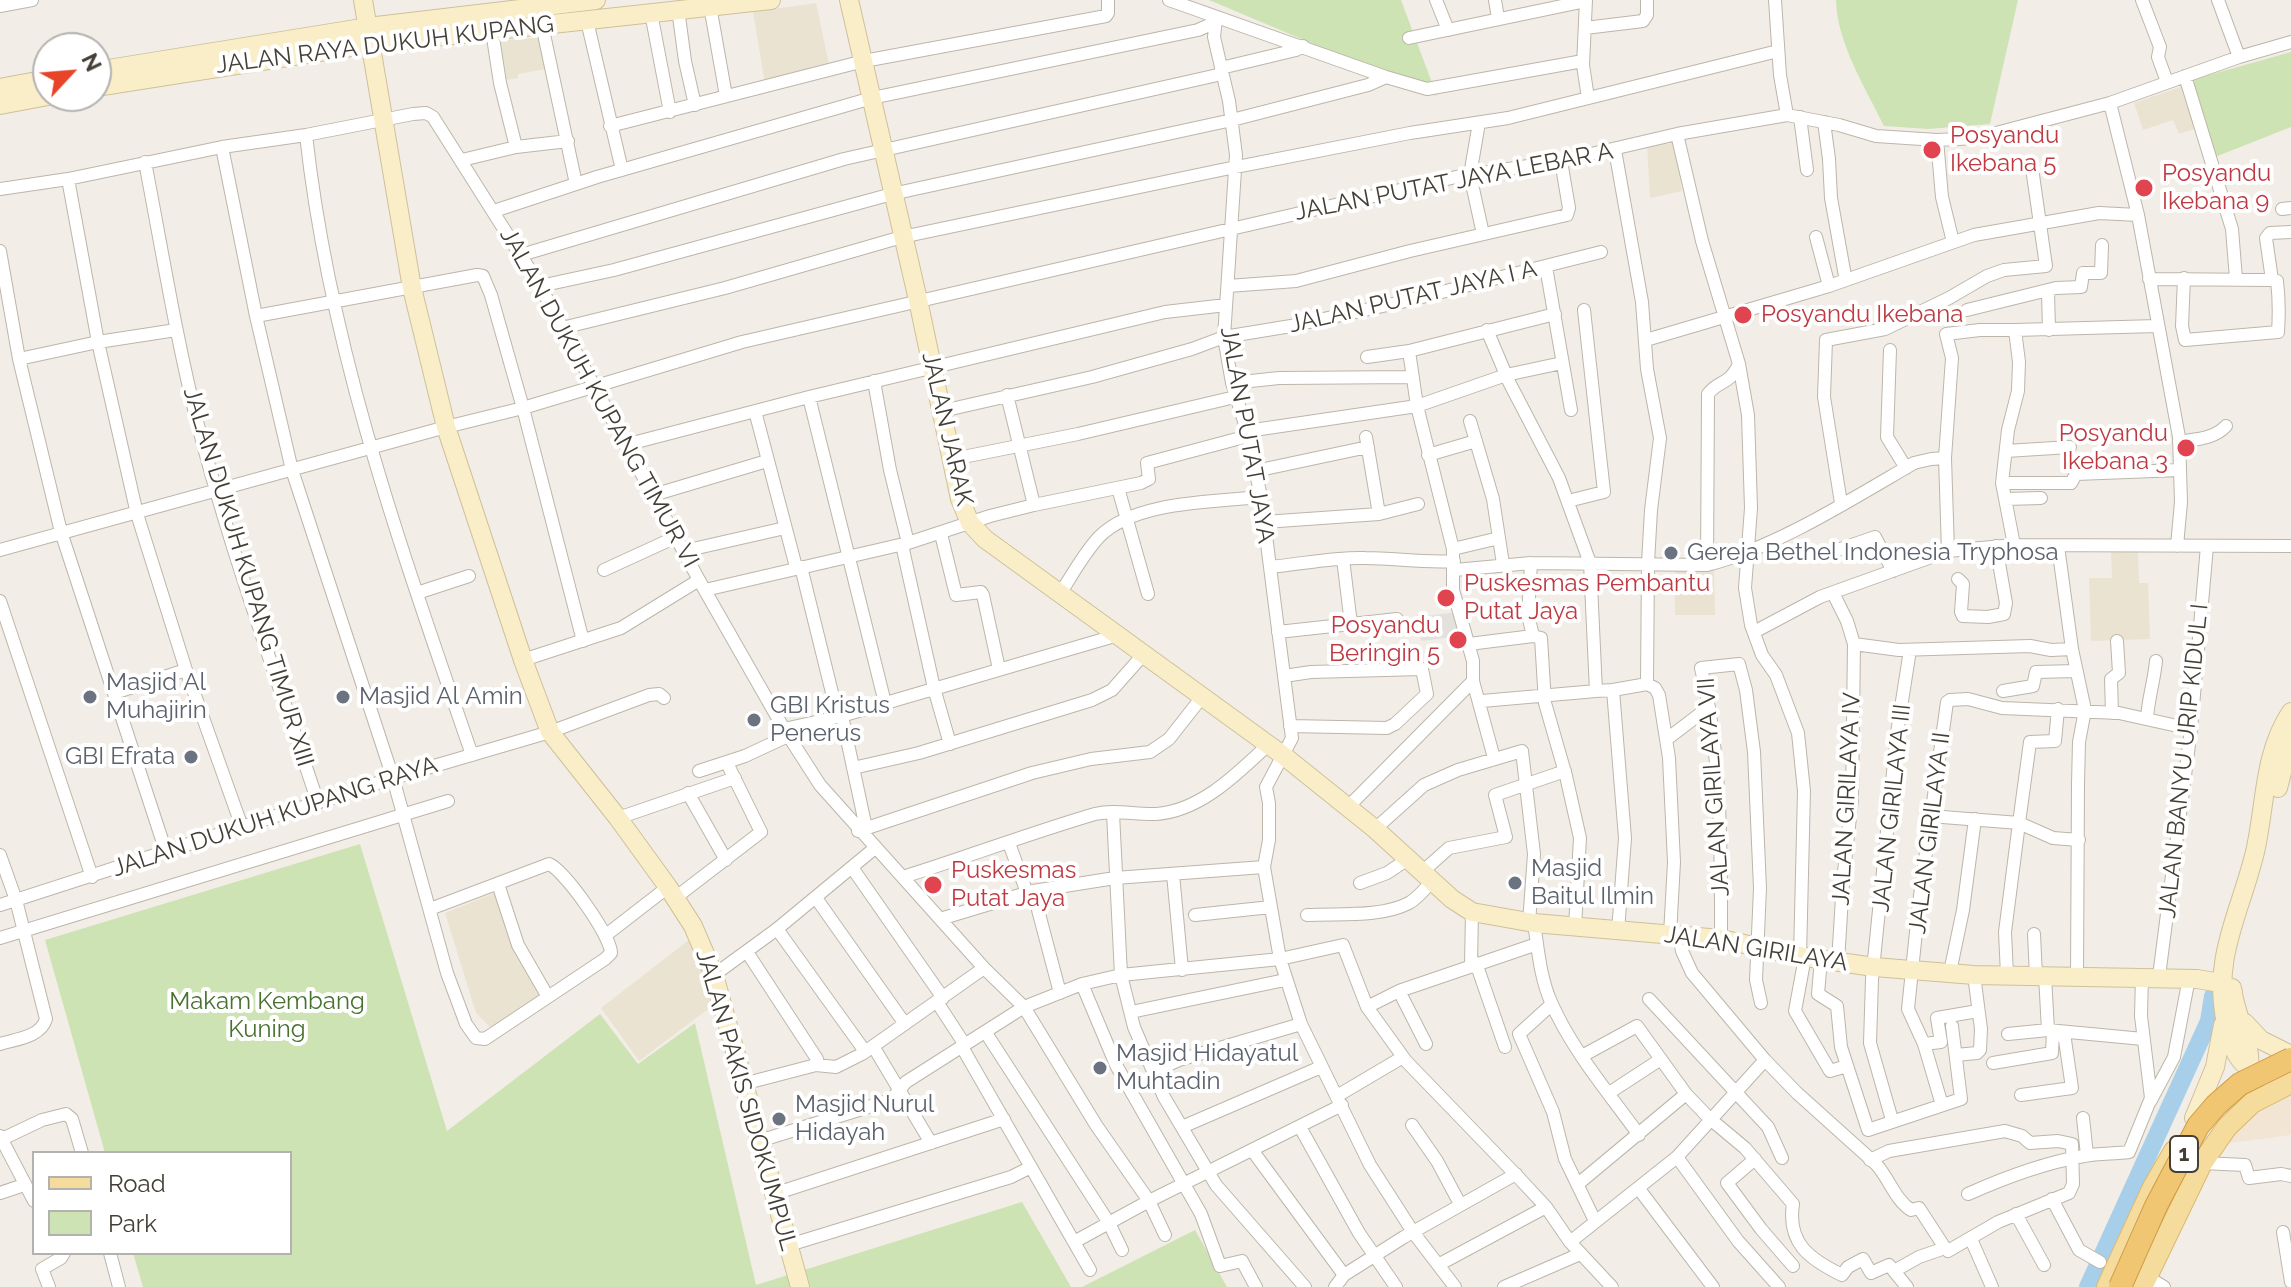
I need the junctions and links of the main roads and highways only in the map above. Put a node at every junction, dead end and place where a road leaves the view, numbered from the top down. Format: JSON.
{"nodes":[{"id":1,"x":2289,"y":1066,"type":"edge"},
{"id":2,"x":2153,"y":1187,"type":"junction"},
{"id":3,"x":2183,"y":1201,"type":"junction"},
{"id":4,"x":2139,"y":1283,"type":"edge"},
{"id":5,"x":2107,"y":1287,"type":"edge"},
{"id":6,"x":2120,"y":1287,"type":"edge"}],
"edges":[{"from":1,"to":2,"type":"main road"},
{"from":1,"to":3,"type":"main road"},
{"from":1,"to":4,"type":"highway","number":"1"},
{"from":1,"to":6,"type":"highway","number":"1","bridge":true},
{"from":2,"to":3,"type":"main road"},
{"from":2,"to":5,"type":"main road"},
{"from":3,"to":4,"type":"main road"}]}
